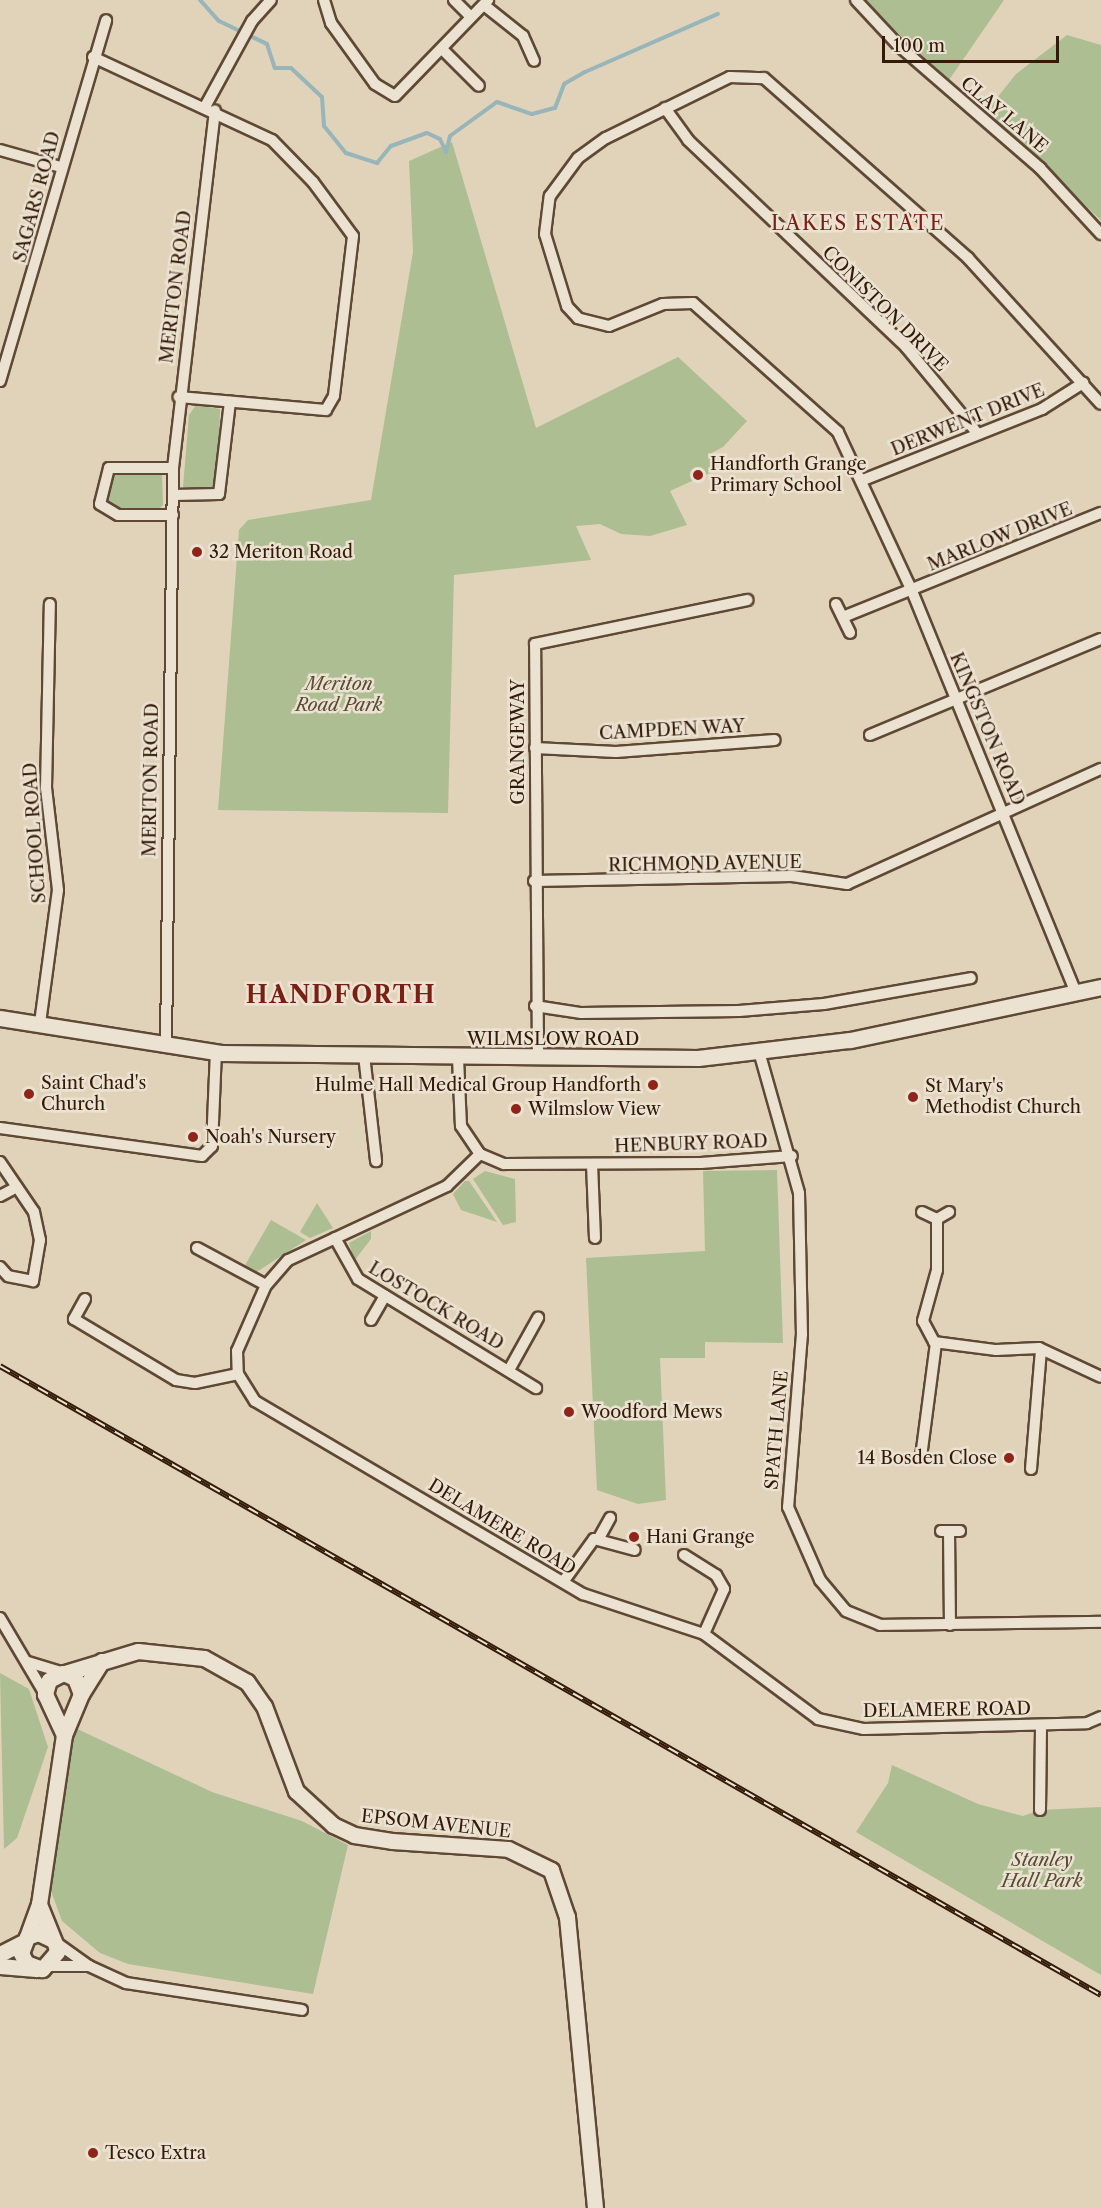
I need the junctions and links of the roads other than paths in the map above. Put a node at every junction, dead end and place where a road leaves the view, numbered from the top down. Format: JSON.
{"nodes":[{"id":1,"x":324,"y":0,"type":"edge"},
{"id":2,"x":454,"y":0,"type":"edge"},
{"id":3,"x":856,"y":0,"type":"edge"},
{"id":4,"x":486,"y":2,"type":"edge"},
{"id":5,"x":269,"y":3,"type":"edge"},
{"id":6,"x":471,"y":17,"type":"junction"},
{"id":7,"x":106,"y":21,"type":"dead end"},
{"id":8,"x":442,"y":49,"type":"junction"},
{"id":9,"x":93,"y":57,"type":"junction"},
{"id":10,"x":534,"y":61,"type":"dead end"},
{"id":11,"x":479,"y":86,"type":"dead end"},
{"id":12,"x":210,"y":107,"type":"junction"},
{"id":13,"x":665,"y":108,"type":"junction"},
{"id":14,"x":0,"y":150,"type":"edge"},
{"id":15,"x":61,"y":167,"type":"junction"},
{"id":16,"x":1101,"y":234,"type":"edge"},
{"id":17,"x":0,"y":381,"type":"edge"},
{"id":18,"x":1083,"y":383,"type":"junction"},
{"id":19,"x":179,"y":397,"type":"junction"},
{"id":20,"x":230,"y":402,"type":"junction"},
{"id":21,"x":1101,"y":404,"type":"edge"},
{"id":22,"x":978,"y":434,"type":"junction"},
{"id":23,"x":173,"y":468,"type":"junction"},
{"id":24,"x":863,"y":480,"type":"junction"},
{"id":25,"x":173,"y":495,"type":"junction"},
{"id":26,"x":1101,"y":513,"type":"edge"},
{"id":27,"x":173,"y":515,"type":"junction"},
{"id":28,"x":912,"y":591,"type":"junction"},
{"id":29,"x":747,"y":600,"type":"dead end"},
{"id":30,"x":50,"y":604,"type":"dead end"},
{"id":31,"x":836,"y":604,"type":"dead end"},
{"id":32,"x":843,"y":617,"type":"junction"},
{"id":33,"x":850,"y":633,"type":"dead end"},
{"id":34,"x":1101,"y":639,"type":"edge"},
{"id":35,"x":956,"y":698,"type":"junction"},
{"id":36,"x":870,"y":735,"type":"dead end"},
{"id":37,"x":775,"y":740,"type":"dead end"},
{"id":38,"x":535,"y":748,"type":"junction"},
{"id":39,"x":1101,"y":769,"type":"edge"},
{"id":40,"x":1005,"y":814,"type":"junction"},
{"id":41,"x":534,"y":881,"type":"junction"},
{"id":42,"x":971,"y":978,"type":"dead end"},
{"id":43,"x":1101,"y":987,"type":"edge"},
{"id":44,"x":1076,"y":993,"type":"junction"},
{"id":45,"x":536,"y":1006,"type":"junction"},
{"id":46,"x":0,"y":1018,"type":"edge"},
{"id":47,"x":40,"y":1023,"type":"junction"},
{"id":48,"x":166,"y":1047,"type":"junction"},
{"id":49,"x":216,"y":1052,"type":"junction"},
{"id":50,"x":364,"y":1055,"type":"junction"},
{"id":51,"x":760,"y":1055,"type":"junction"},
{"id":52,"x":538,"y":1057,"type":"junction"},
{"id":53,"x":458,"y":1058,"type":"junction"},
{"id":54,"x":0,"y":1128,"type":"edge"},
{"id":55,"x":480,"y":1154,"type":"junction"},
{"id":56,"x":792,"y":1156,"type":"junction"},
{"id":57,"x":376,"y":1161,"type":"dead end"},
{"id":58,"x":0,"y":1162,"type":"edge"},
{"id":59,"x":592,"y":1164,"type":"junction"},
{"id":60,"x":17,"y":1187,"type":"junction"},
{"id":61,"x":0,"y":1196,"type":"edge"},
{"id":62,"x":922,"y":1212,"type":"dead end"},
{"id":63,"x":949,"y":1212,"type":"dead end"},
{"id":64,"x":937,"y":1219,"type":"junction"},
{"id":65,"x":335,"y":1238,"type":"junction"},
{"id":66,"x":594,"y":1238,"type":"dead end"},
{"id":67,"x":197,"y":1248,"type":"dead end"},
{"id":68,"x":0,"y":1267,"type":"edge"},
{"id":69,"x":266,"y":1286,"type":"junction"},
{"id":70,"x":385,"y":1296,"type":"junction"},
{"id":71,"x":86,"y":1299,"type":"dead end"},
{"id":72,"x":538,"y":1318,"type":"dead end"},
{"id":73,"x":371,"y":1320,"type":"dead end"},
{"id":74,"x":936,"y":1343,"type":"junction"},
{"id":75,"x":1041,"y":1349,"type":"junction"},
{"id":76,"x":509,"y":1370,"type":"junction"},
{"id":77,"x":238,"y":1374,"type":"junction"},
{"id":78,"x":1101,"y":1377,"type":"edge"},
{"id":79,"x":536,"y":1388,"type":"dead end"},
{"id":80,"x":921,"y":1457,"type":"dead end"},
{"id":81,"x":1030,"y":1469,"type":"dead end"},
{"id":82,"x":610,"y":1518,"type":"dead end"},
{"id":83,"x":950,"y":1531,"type":"dead end"},
{"id":84,"x":599,"y":1538,"type":"junction"},
{"id":85,"x":635,"y":1550,"type":"dead end"},
{"id":86,"x":684,"y":1555,"type":"dead end"},
{"id":87,"x":563,"y":1582,"type":"junction"},
{"id":88,"x":0,"y":1618,"type":"edge"},
{"id":89,"x":1101,"y":1622,"type":"edge"},
{"id":90,"x":950,"y":1625,"type":"junction"},
{"id":91,"x":704,"y":1634,"type":"junction"},
{"id":92,"x":102,"y":1661,"type":"junction"},
{"id":93,"x":28,"y":1662,"type":"junction"},
{"id":94,"x":64,"y":1673,"type":"junction"},
{"id":95,"x":80,"y":1697,"type":"junction"},
{"id":96,"x":47,"y":1698,"type":"junction"},
{"id":97,"x":1101,"y":1717,"type":"edge"},
{"id":98,"x":1041,"y":1725,"type":"junction"},
{"id":99,"x":64,"y":1735,"type":"junction"},
{"id":100,"x":1040,"y":1810,"type":"dead end"},
{"id":101,"x":39,"y":1904,"type":"junction"},
{"id":102,"x":25,"y":1940,"type":"junction"},
{"id":103,"x":54,"y":1941,"type":"junction"},
{"id":104,"x":0,"y":1954,"type":"edge"},
{"id":105,"x":0,"y":1966,"type":"edge"},
{"id":106,"x":89,"y":1966,"type":"junction"},
{"id":107,"x":42,"y":1968,"type":"junction"},
{"id":108,"x":302,"y":2010,"type":"dead end"},
{"id":109,"x":595,"y":2208,"type":"edge"}],
"edges":[{"from":1,"to":8,"type":"street"},
{"from":2,"to":6,"type":"street"},
{"from":3,"to":16,"type":"street","name":"CLAY LANE"},
{"from":4,"to":6,"type":"street"},
{"from":4,"to":10,"type":"street"},
{"from":5,"to":12,"type":"street"},
{"from":6,"to":8,"type":"street"},
{"from":7,"to":9,"type":"street","name":"SAGARS ROAD"},
{"from":8,"to":11,"type":"street"},
{"from":9,"to":12,"type":"street"},
{"from":9,"to":15,"type":"street","name":"SAGARS ROAD"},
{"from":12,"to":19,"type":"street","name":"MERITON ROAD"},
{"from":12,"to":20,"type":"street"},
{"from":13,"to":18,"type":"street","name":"KINGSTON ROAD"},
{"from":13,"to":22,"type":"street","name":"CONISTON DRIVE"},
{"from":13,"to":24,"type":"street","name":"KINGSTON ROAD"},
{"from":14,"to":15,"type":"street"},
{"from":15,"to":17,"type":"street","name":"SAGARS ROAD"},
{"from":18,"to":21,"type":"street","name":"KINGSTON ROAD"},
{"from":18,"to":22,"type":"street","name":"DERWENT DRIVE"},
{"from":19,"to":20,"type":"street"},
{"from":19,"to":23,"type":"street","name":"MERITON ROAD"},
{"from":20,"to":25,"type":"street"},
{"from":22,"to":24,"type":"street","name":"DERWENT DRIVE"},
{"from":23,"to":25,"type":"street","name":"MERITON ROAD"},
{"from":23,"to":27,"type":"street"},
{"from":24,"to":28,"type":"street","name":"KINGSTON ROAD"},
{"from":25,"to":27,"type":"street","name":"MERITON ROAD"},
{"from":26,"to":28,"type":"street","name":"MARLOW DRIVE"},
{"from":27,"to":48,"type":"street","name":"MERITON ROAD"},
{"from":28,"to":32,"type":"street","name":"MARLOW DRIVE"},
{"from":28,"to":35,"type":"street","name":"KINGSTON ROAD"},
{"from":29,"to":38,"type":"street","name":"GRANGEWAY"},
{"from":30,"to":47,"type":"street","name":"SCHOOL ROAD"},
{"from":31,"to":32,"type":"street"},
{"from":32,"to":33,"type":"street"},
{"from":34,"to":35,"type":"street"},
{"from":35,"to":36,"type":"street"},
{"from":35,"to":40,"type":"street","name":"KINGSTON ROAD"},
{"from":37,"to":38,"type":"street","name":"CAMPDEN WAY"},
{"from":38,"to":41,"type":"street","name":"GRANGEWAY"},
{"from":39,"to":40,"type":"street","name":"RICHMOND AVENUE"},
{"from":40,"to":41,"type":"street","name":"RICHMOND AVENUE"},
{"from":40,"to":44,"type":"street","name":"KINGSTON ROAD"},
{"from":41,"to":45,"type":"street","name":"GRANGEWAY"},
{"from":42,"to":45,"type":"street","name":"WILMSLOW ROAD"},
{"from":43,"to":44,"type":"street","name":"WILMSLOW ROAD"},
{"from":44,"to":51,"type":"street","name":"WILMSLOW ROAD"},
{"from":45,"to":52,"type":"street","name":"GRANGEWAY"},
{"from":46,"to":47,"type":"street","name":"WILMSLOW ROAD"},
{"from":47,"to":48,"type":"street","name":"WILMSLOW ROAD"},
{"from":48,"to":49,"type":"street","name":"WILMSLOW ROAD"},
{"from":49,"to":50,"type":"street","name":"WILMSLOW ROAD"},
{"from":49,"to":54,"type":"street"},
{"from":50,"to":53,"type":"street","name":"WILMSLOW ROAD"},
{"from":50,"to":57,"type":"street"},
{"from":51,"to":52,"type":"street","name":"WILMSLOW ROAD"},
{"from":51,"to":56,"type":"street","name":"SPATH LANE"},
{"from":52,"to":53,"type":"street","name":"WILMSLOW ROAD"},
{"from":53,"to":55,"type":"street"},
{"from":55,"to":59,"type":"street","name":"HENBURY ROAD"},
{"from":55,"to":65,"type":"street"},
{"from":56,"to":59,"type":"street","name":"HENBURY ROAD"},
{"from":56,"to":90,"type":"street","name":"SPATH LANE"},
{"from":58,"to":60,"type":"street"},
{"from":59,"to":66,"type":"street","name":"HENBURY ROAD"},
{"from":60,"to":61,"type":"street"},
{"from":60,"to":68,"type":"street"},
{"from":62,"to":64,"type":"street"},
{"from":63,"to":64,"type":"street"},
{"from":64,"to":74,"type":"street"},
{"from":65,"to":69,"type":"street"},
{"from":65,"to":70,"type":"street","name":"LOSTOCK ROAD"},
{"from":67,"to":69,"type":"street"},
{"from":69,"to":77,"type":"street"},
{"from":70,"to":73,"type":"street"},
{"from":70,"to":76,"type":"street","name":"LOSTOCK ROAD"},
{"from":71,"to":77,"type":"street"},
{"from":72,"to":76,"type":"street"},
{"from":74,"to":75,"type":"street"},
{"from":74,"to":80,"type":"street"},
{"from":75,"to":78,"type":"street"},
{"from":75,"to":81,"type":"street"},
{"from":76,"to":79,"type":"street","name":"LOSTOCK ROAD"},
{"from":77,"to":87,"type":"street","name":"DELAMERE ROAD"},
{"from":82,"to":84,"type":"street"},
{"from":83,"to":90,"type":"street"},
{"from":84,"to":85,"type":"street"},
{"from":84,"to":87,"type":"street"},
{"from":86,"to":91,"type":"street"},
{"from":87,"to":91,"type":"street","name":"DELAMERE ROAD"},
{"from":88,"to":93,"type":"street"},
{"from":89,"to":90,"type":"street","name":"SPATH LANE"},
{"from":91,"to":98,"type":"street","name":"DELAMERE ROAD"},
{"from":92,"to":94,"type":"street","name":"EPSOM AVENUE"},
{"from":92,"to":95,"type":"street"},
{"from":92,"to":109,"type":"street","name":"EPSOM AVENUE"},
{"from":93,"to":94,"type":"street"},
{"from":93,"to":96,"type":"street"},
{"from":94,"to":95,"type":"street"},
{"from":94,"to":96,"type":"street"},
{"from":95,"to":96,"type":"street"},
{"from":95,"to":99,"type":"street"},
{"from":96,"to":99,"type":"street"},
{"from":97,"to":98,"type":"street","name":"DELAMERE ROAD"},
{"from":98,"to":100,"type":"street"},
{"from":99,"to":101,"type":"street"},
{"from":101,"to":102,"type":"street"},
{"from":101,"to":103,"type":"street"},
{"from":102,"to":103,"type":"street"},
{"from":102,"to":104,"type":"street"},
{"from":102,"to":107,"type":"street"},
{"from":103,"to":106,"type":"street"},
{"from":103,"to":107,"type":"street"},
{"from":105,"to":107,"type":"street"},
{"from":106,"to":107,"type":"street"},
{"from":106,"to":108,"type":"street"}]}
